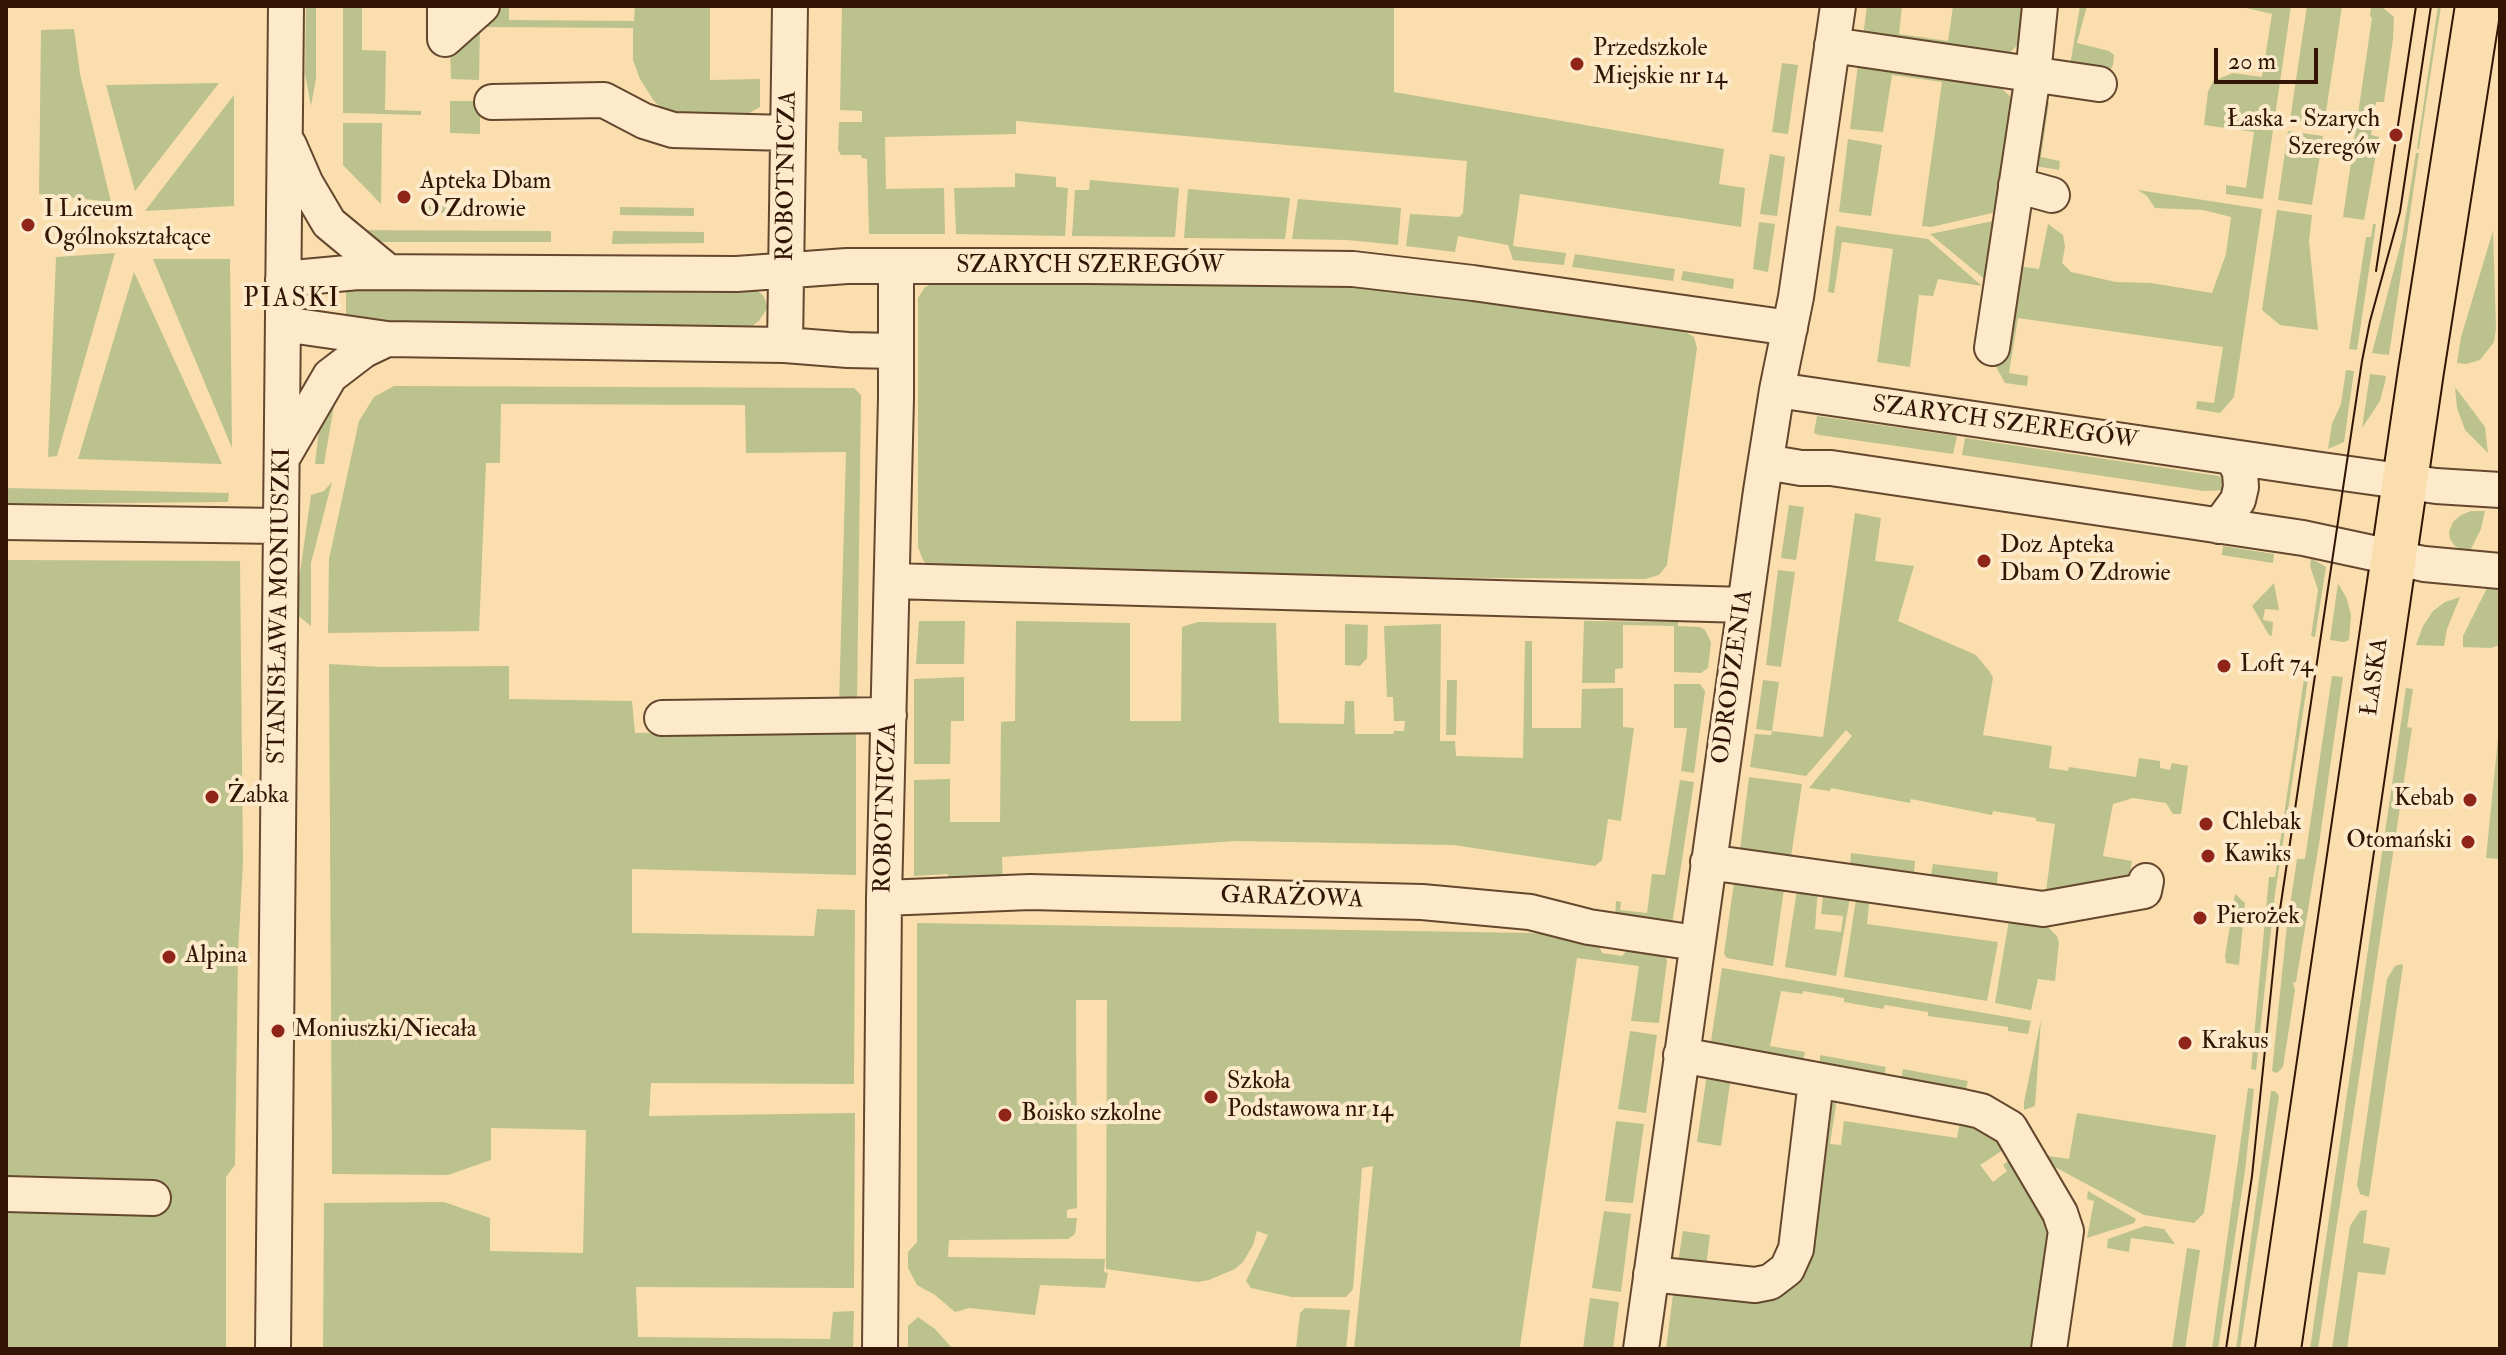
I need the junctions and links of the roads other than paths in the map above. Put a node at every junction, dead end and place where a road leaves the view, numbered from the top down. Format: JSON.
{"nodes":[{"id":1,"x":286,"y":6,"type":"edge"},
{"id":2,"x":482,"y":6,"type":"edge"},
{"id":3,"x":790,"y":6,"type":"edge"},
{"id":4,"x":1838,"y":6,"type":"edge"},
{"id":5,"x":2040,"y":6,"type":"edge"},
{"id":6,"x":2478,"y":6,"type":"edge"},
{"id":7,"x":445,"y":34,"type":"edge"},
{"id":8,"x":1832,"y":45,"type":"junction"},
{"id":9,"x":2033,"y":75,"type":"junction"},
{"id":10,"x":2099,"y":84,"type":"dead end"},
{"id":11,"x":492,"y":102,"type":"dead end"},
{"id":12,"x":788,"y":133,"type":"junction"},
{"id":13,"x":285,"y":134,"type":"junction"},
{"id":14,"x":2016,"y":185,"type":"junction"},
{"id":15,"x":2052,"y":195,"type":"dead end"},
{"id":16,"x":896,"y":267,"type":"junction"},
{"id":17,"x":387,"y":271,"type":"junction"},
{"id":18,"x":786,"y":271,"type":"junction"},
{"id":19,"x":283,"y":279,"type":"junction"},
{"id":20,"x":283,"y":324,"type":"junction"},
{"id":21,"x":1790,"y":328,"type":"junction"},
{"id":22,"x":387,"y":339,"type":"junction"},
{"id":23,"x":785,"y":345,"type":"junction"},
{"id":24,"x":1992,"y":348,"type":"dead end"},
{"id":25,"x":896,"y":351,"type":"junction"},
{"id":26,"x":1777,"y":390,"type":"junction"},
{"id":27,"x":282,"y":458,"type":"junction"},
{"id":28,"x":2233,"y":458,"type":"junction"},
{"id":29,"x":1766,"y":462,"type":"junction"},
{"id":30,"x":2405,"y":482,"type":"junction"},
{"id":31,"x":2500,"y":490,"type":"edge"},
{"id":32,"x":6,"y":522,"type":"edge"},
{"id":33,"x":280,"y":526,"type":"junction"},
{"id":34,"x":2219,"y":526,"type":"junction"},
{"id":35,"x":2393,"y":558,"type":"junction"},
{"id":36,"x":2500,"y":571,"type":"edge"},
{"id":37,"x":892,"y":581,"type":"junction"},
{"id":38,"x":1745,"y":605,"type":"junction"},
{"id":39,"x":889,"y":715,"type":"junction"},
{"id":40,"x":662,"y":718,"type":"dead end"},
{"id":41,"x":1708,"y":862,"type":"junction"},
{"id":42,"x":2146,"y":881,"type":"dead end"},
{"id":43,"x":884,"y":898,"type":"junction"},
{"id":44,"x":1696,"y":943,"type":"junction"},
{"id":45,"x":1681,"y":1055,"type":"junction"},
{"id":46,"x":1816,"y":1081,"type":"junction"},
{"id":47,"x":6,"y":1194,"type":"edge"},
{"id":48,"x":153,"y":1198,"type":"dead end"},
{"id":49,"x":1651,"y":1274,"type":"junction"},
{"id":50,"x":273,"y":1349,"type":"edge"},
{"id":51,"x":880,"y":1349,"type":"edge"},
{"id":52,"x":1641,"y":1349,"type":"edge"},
{"id":53,"x":2049,"y":1349,"type":"edge"},
{"id":54,"x":2278,"y":1349,"type":"edge"}],
"edges":[{"from":1,"to":13,"type":"street","name":"STANISŁAWA MONIUSZKI"},
{"from":2,"to":7,"type":"street"},
{"from":3,"to":12,"type":"street","name":"ROBOTNICZA"},
{"from":4,"to":8,"type":"street","name":"ODRODZENIA"},
{"from":5,"to":9,"type":"street"},
{"from":6,"to":30,"type":"main road","name":"ŁASKA"},
{"from":8,"to":9,"type":"street"},
{"from":8,"to":21,"type":"street","name":"ODRODZENIA"},
{"from":9,"to":10,"type":"street"},
{"from":9,"to":14,"type":"street"},
{"from":11,"to":12,"type":"street"},
{"from":12,"to":18,"type":"street","name":"ROBOTNICZA"},
{"from":13,"to":17,"type":"street"},
{"from":13,"to":19,"type":"street","name":"STANISŁAWA MONIUSZKI"},
{"from":14,"to":15,"type":"street"},
{"from":14,"to":24,"type":"street"},
{"from":16,"to":18,"type":"street","name":"SZARYCH SZEREGÓW"},
{"from":16,"to":21,"type":"street","name":"SZARYCH SZEREGÓW"},
{"from":16,"to":25,"type":"street","name":"ROBOTNICZA"},
{"from":17,"to":18,"type":"street","name":"SZARYCH SZEREGÓW"},
{"from":17,"to":19,"type":"street","name":"SZARYCH SZEREGÓW"},
{"from":18,"to":23,"type":"street","name":"ROBOTNICZA"},
{"from":19,"to":20,"type":"street","name":"STANISŁAWA MONIUSZKI"},
{"from":20,"to":22,"type":"street"},
{"from":20,"to":27,"type":"street","name":"STANISŁAWA MONIUSZKI"},
{"from":21,"to":26,"type":"street","name":"ODRODZENIA"},
{"from":22,"to":23,"type":"street"},
{"from":22,"to":27,"type":"street"},
{"from":23,"to":25,"type":"street"},
{"from":25,"to":37,"type":"street","name":"ROBOTNICZA"},
{"from":26,"to":28,"type":"street","name":"SZARYCH SZEREGÓW"},
{"from":26,"to":29,"type":"street","name":"ODRODZENIA"},
{"from":27,"to":33,"type":"street","name":"STANISŁAWA MONIUSZKI"},
{"from":28,"to":30,"type":"street","name":"SZARYCH SZEREGÓW"},
{"from":28,"to":34,"type":"street"},
{"from":29,"to":34,"type":"street"},
{"from":29,"to":38,"type":"street","name":"ODRODZENIA"},
{"from":30,"to":31,"type":"street","name":"SZARYCH SZEREGÓW"},
{"from":30,"to":35,"type":"main road","name":"ŁASKA"},
{"from":32,"to":33,"type":"street"},
{"from":33,"to":50,"type":"street","name":"STANISŁAWA MONIUSZKI"},
{"from":34,"to":35,"type":"street"},
{"from":35,"to":36,"type":"street"},
{"from":35,"to":54,"type":"main road","name":"ŁASKA"},
{"from":37,"to":38,"type":"street"},
{"from":37,"to":39,"type":"street","name":"ROBOTNICZA"},
{"from":38,"to":41,"type":"street","name":"ODRODZENIA"},
{"from":39,"to":40,"type":"street"},
{"from":39,"to":43,"type":"street","name":"ROBOTNICZA"},
{"from":41,"to":42,"type":"street"},
{"from":41,"to":44,"type":"street","name":"ODRODZENIA"},
{"from":43,"to":44,"type":"street","name":"GARAŻOWA"},
{"from":43,"to":51,"type":"street","name":"ROBOTNICZA"},
{"from":44,"to":45,"type":"street","name":"ODRODZENIA"},
{"from":45,"to":46,"type":"street"},
{"from":45,"to":49,"type":"street","name":"ODRODZENIA"},
{"from":46,"to":49,"type":"street"},
{"from":46,"to":53,"type":"street"},
{"from":47,"to":48,"type":"street"},
{"from":49,"to":52,"type":"street","name":"ODRODZENIA"}]}
